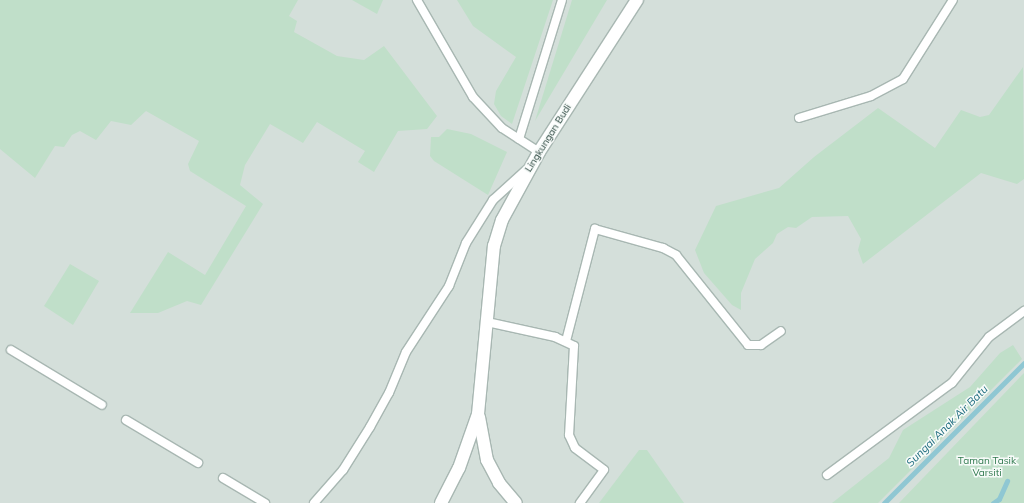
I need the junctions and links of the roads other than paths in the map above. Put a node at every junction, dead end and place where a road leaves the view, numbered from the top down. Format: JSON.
{"nodes":[{"id":1,"x":417,"y":0,"type":"edge"},
{"id":2,"x":562,"y":0,"type":"edge"},
{"id":3,"x":637,"y":0,"type":"edge"},
{"id":4,"x":953,"y":0,"type":"edge"},
{"id":5,"x":799,"y":118,"type":"dead end"},
{"id":6,"x":519,"y":139,"type":"junction"},
{"id":7,"x":539,"y":152,"type":"junction"},
{"id":8,"x":530,"y":167,"type":"junction"},
{"id":9,"x":1024,"y":311,"type":"edge"},
{"id":10,"x":487,"y":322,"type":"junction"},
{"id":11,"x":781,"y":331,"type":"dead end"},
{"id":12,"x":566,"y":341,"type":"junction"},
{"id":13,"x":11,"y":350,"type":"dead end"},
{"id":14,"x":102,"y":405,"type":"dead end"},
{"id":15,"x":478,"y":414,"type":"junction"},
{"id":16,"x":126,"y":420,"type":"dead end"},
{"id":17,"x":198,"y":463,"type":"dead end"},
{"id":18,"x":827,"y":475,"type":"dead end"},
{"id":19,"x":223,"y":478,"type":"dead end"},
{"id":20,"x":264,"y":503,"type":"edge"},
{"id":21,"x":314,"y":503,"type":"edge"},
{"id":22,"x":441,"y":503,"type":"edge"},
{"id":23,"x":516,"y":503,"type":"edge"},
{"id":24,"x":580,"y":503,"type":"edge"}],
"edges":[{"from":1,"to":6,"type":"lane"},
{"from":2,"to":6,"type":"lane"},
{"from":3,"to":7,"type":"street","name":"Lingkungan Budi"},
{"from":4,"to":5,"type":"lane"},
{"from":6,"to":7,"type":"lane"},
{"from":7,"to":8,"type":"street","name":"Lingkungan Budi"},
{"from":8,"to":10,"type":"street","name":"Lingkungan Budi"},
{"from":8,"to":21,"type":"lane"},
{"from":9,"to":18,"type":"lane"},
{"from":10,"to":12,"type":"lane"},
{"from":10,"to":15,"type":"street"},
{"from":11,"to":12,"type":"lane"},
{"from":12,"to":24,"type":"lane"},
{"from":13,"to":14,"type":"lane"},
{"from":15,"to":22,"type":"street"},
{"from":15,"to":23,"type":"street"},
{"from":16,"to":17,"type":"lane"},
{"from":19,"to":20,"type":"lane"}]}
